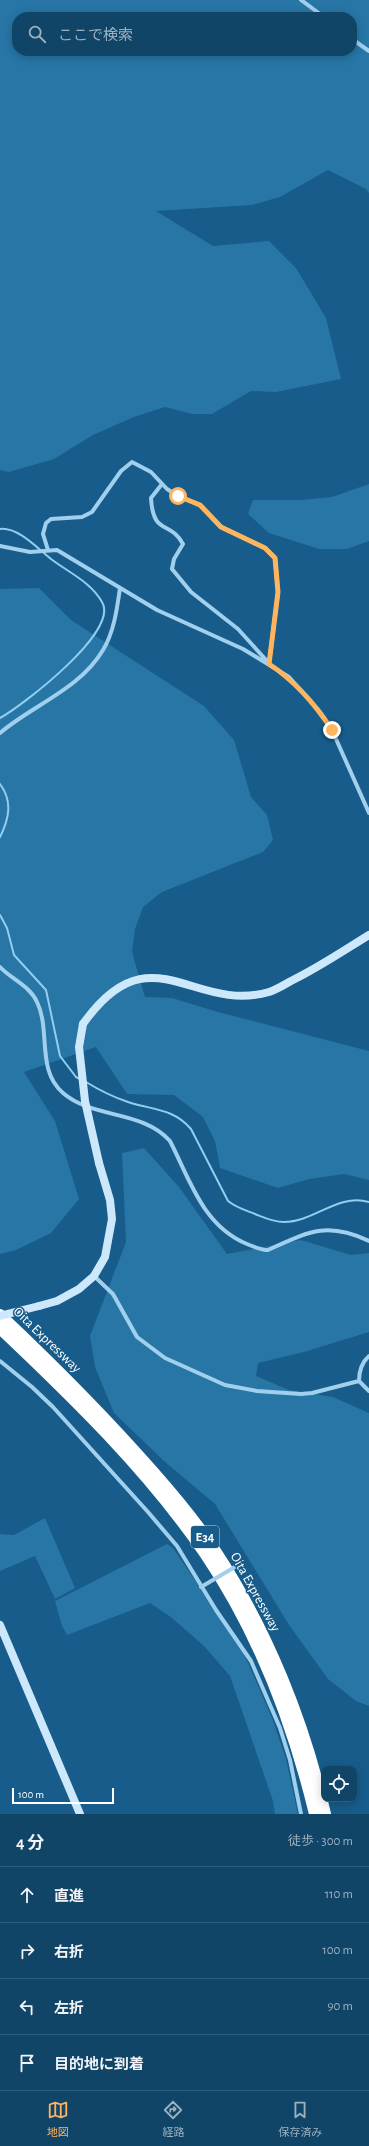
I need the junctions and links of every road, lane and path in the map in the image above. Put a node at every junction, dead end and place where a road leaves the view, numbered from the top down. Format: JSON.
{"nodes":[{"id":1,"x":301,"y":0,"type":"edge"},
{"id":2,"x":317,"y":12,"type":"edge"},
{"id":3,"x":357,"y":43,"type":"edge"},
{"id":4,"x":369,"y":51,"type":"edge"},
{"id":5,"x":162,"y":484,"type":"junction"},
{"id":6,"x":0,"y":546,"type":"edge"},
{"id":7,"x":48,"y":550,"type":"junction"},
{"id":8,"x":120,"y":588,"type":"junction"},
{"id":9,"x":269,"y":664,"type":"junction"},
{"id":10,"x":0,"y":733,"type":"edge"},
{"id":11,"x":369,"y":813,"type":"edge"},
{"id":12,"x":369,"y":935,"type":"edge"},
{"id":13,"x":0,"y":967,"type":"edge"},
{"id":14,"x":369,"y":1240,"type":"edge"},
{"id":15,"x":94,"y":1276,"type":"junction"},
{"id":16,"x":0,"y":1315,"type":"edge"},
{"id":17,"x":0,"y":1328,"type":"edge"},
{"id":18,"x":369,"y":1356,"type":"edge"},
{"id":19,"x":0,"y":1361,"type":"edge"},
{"id":20,"x":359,"y":1381,"type":"junction"},
{"id":21,"x":369,"y":1391,"type":"edge"},
{"id":22,"x":240,"y":1564,"type":"dead end"},
{"id":23,"x":202,"y":1587,"type":"junction"},
{"id":24,"x":0,"y":1626,"type":"edge"},
{"id":25,"x":80,"y":1814,"type":"edge"},
{"id":26,"x":301,"y":1814,"type":"edge"},
{"id":27,"x":315,"y":1814,"type":"edge"},
{"id":28,"x":325,"y":1814,"type":"edge"}],
"edges":[{"from":1,"to":2,"type":"street"},
{"from":3,"to":4,"type":"street"},
{"from":5,"to":7,"type":"street"},
{"from":5,"to":9,"type":"street"},
{"from":5,"to":9,"type":"street"},
{"from":6,"to":7,"type":"street"},
{"from":7,"to":8,"type":"street"},
{"from":8,"to":9,"type":"street"},
{"from":8,"to":10,"type":"street"},
{"from":9,"to":11,"type":"street"},
{"from":12,"to":15,"type":"street","bridge":true},
{"from":13,"to":14,"type":"street"},
{"from":15,"to":16,"type":"street","bridge":true},
{"from":15,"to":20,"type":"street"},
{"from":16,"to":28,"type":"highway","name":"Oita Expressway","number":"E34"},
{"from":17,"to":27,"type":"highway","name":"Oita Expressway","number":"E34"},
{"from":18,"to":20,"type":"street"},
{"from":19,"to":23,"type":"street"},
{"from":20,"to":21,"type":"street"},
{"from":22,"to":23,"type":"street","bridge":true},
{"from":23,"to":26,"type":"street"},
{"from":24,"to":25,"type":"street"}]}
